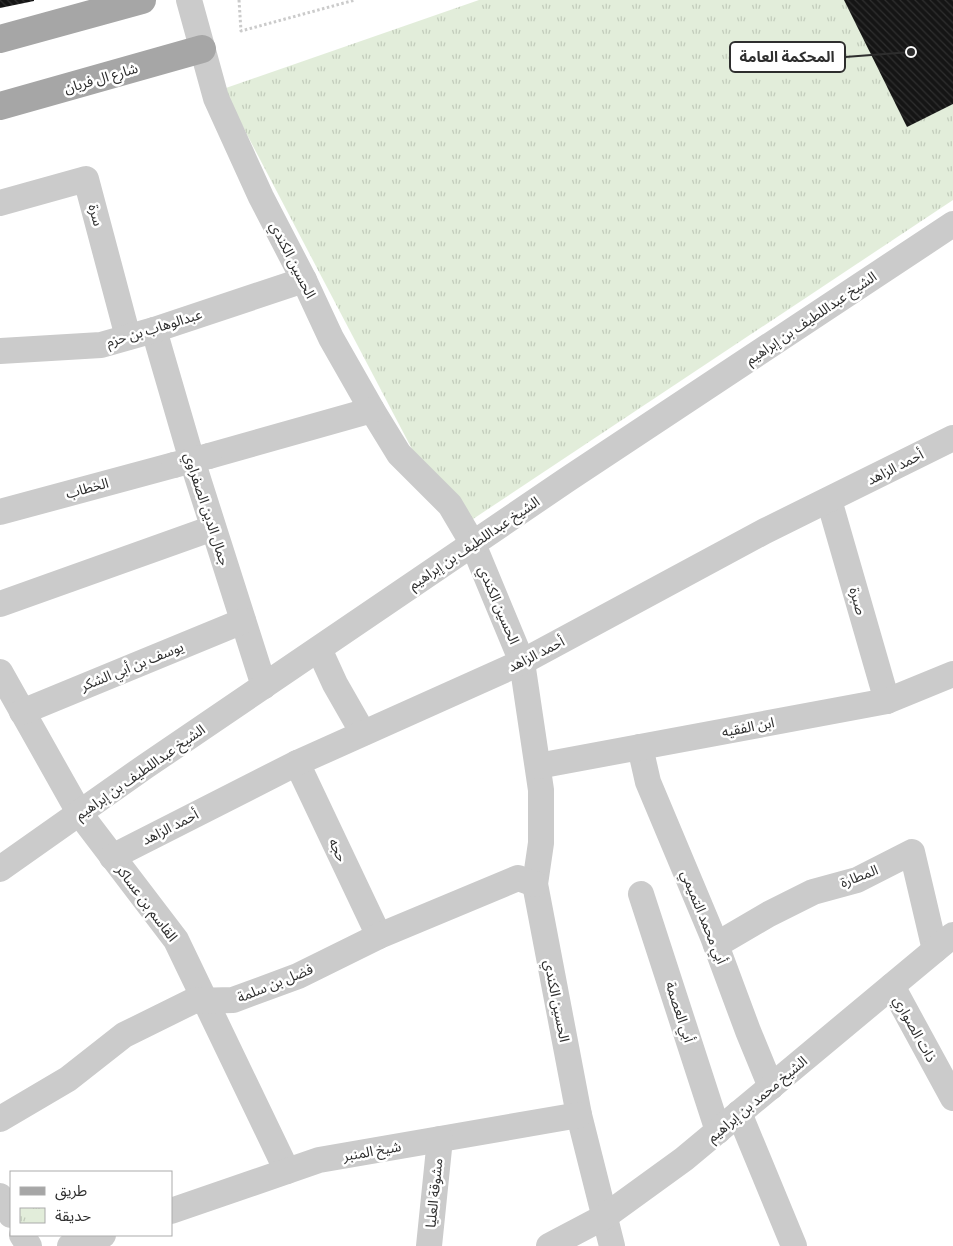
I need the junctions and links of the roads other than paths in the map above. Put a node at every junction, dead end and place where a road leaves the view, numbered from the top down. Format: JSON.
{"nodes":[{"id":1,"x":142,"y":0,"type":"edge"},
{"id":2,"x":190,"y":0,"type":"edge"},
{"id":3,"x":0,"y":39,"type":"edge"},
{"id":4,"x":202,"y":49,"type":"junction"},
{"id":5,"x":0,"y":106,"type":"edge"},
{"id":6,"x":0,"y":203,"type":"edge"},
{"id":7,"x":953,"y":224,"type":"edge"},
{"id":8,"x":304,"y":280,"type":"junction"},
{"id":9,"x":154,"y":330,"type":"junction"},
{"id":10,"x":128,"y":337,"type":"junction"},
{"id":11,"x":0,"y":351,"type":"edge"},
{"id":12,"x":372,"y":410,"type":"junction"},
{"id":13,"x":953,"y":438,"type":"edge"},
{"id":14,"x":829,"y":500,"type":"junction"},
{"id":15,"x":0,"y":512,"type":"edge"},
{"id":16,"x":214,"y":528,"type":"junction"},
{"id":17,"x":473,"y":544,"type":"junction"},
{"id":18,"x":0,"y":604,"type":"edge"},
{"id":19,"x":243,"y":621,"type":"junction"},
{"id":20,"x":319,"y":649,"type":"junction"},
{"id":21,"x":522,"y":662,"type":"junction"},
{"id":22,"x":0,"y":672,"type":"edge"},
{"id":23,"x":953,"y":674,"type":"edge"},
{"id":24,"x":264,"y":686,"type":"junction"},
{"id":25,"x":887,"y":701,"type":"junction"},
{"id":26,"x":22,"y":712,"type":"junction"},
{"id":27,"x":363,"y":733,"type":"junction"},
{"id":28,"x":640,"y":747,"type":"junction"},
{"id":29,"x":297,"y":763,"type":"junction"},
{"id":30,"x":538,"y":766,"type":"junction"},
{"id":31,"x":80,"y":814,"type":"junction"},
{"id":32,"x":112,"y":856,"type":"junction"},
{"id":33,"x":0,"y":870,"type":"edge"},
{"id":34,"x":535,"y":884,"type":"junction"},
{"id":35,"x":641,"y":894,"type":"dead end"},
{"id":36,"x":379,"y":936,"type":"junction"},
{"id":37,"x":944,"y":943,"type":"edge"},
{"id":38,"x":716,"y":945,"type":"junction"},
{"id":39,"x":892,"y":986,"type":"junction"},
{"id":40,"x":206,"y":1001,"type":"junction"},
{"id":41,"x":771,"y":1087,"type":"junction"},
{"id":42,"x":953,"y":1098,"type":"edge"},
{"id":43,"x":739,"y":1113,"type":"junction"},
{"id":44,"x":579,"y":1115,"type":"junction"},
{"id":45,"x":0,"y":1119,"type":"edge"},
{"id":46,"x":718,"y":1131,"type":"junction"},
{"id":47,"x":440,"y":1139,"type":"junction"},
{"id":48,"x":287,"y":1171,"type":"junction"},
{"id":49,"x":0,"y":1196,"type":"edge"},
{"id":50,"x":172,"y":1211,"type":"edge"},
{"id":51,"x":10,"y":1213,"type":"edge"},
{"id":52,"x":604,"y":1217,"type":"junction"},
{"id":53,"x":99,"y":1236,"type":"edge"},
{"id":54,"x":70,"y":1246,"type":"edge"},
{"id":55,"x":429,"y":1246,"type":"edge"},
{"id":56,"x":549,"y":1246,"type":"edge"},
{"id":57,"x":612,"y":1246,"type":"edge"},
{"id":58,"x":794,"y":1246,"type":"edge"}],
"edges":[{"from":1,"to":3,"type":"main road"},
{"from":2,"to":4,"type":"street","name":"الحسين الكندي"},
{"from":4,"to":5,"type":"main road","name":"شارع ال فريان"},
{"from":4,"to":8,"type":"street","name":"الحسين الكندي"},
{"from":6,"to":10,"type":"street","name":"سرة"},
{"from":7,"to":17,"type":"street","name":"الشيخ عبداللطيف بن إبراهيم"},
{"from":8,"to":9,"type":"street","name":"عبدالوهاب بن حزم"},
{"from":8,"to":12,"type":"street","name":"الحسين الكندي"},
{"from":9,"to":10,"type":"street","name":"عبدالوهاب بن حزم"},
{"from":9,"to":16,"type":"street","name":"جمال الدين الصفراوي"},
{"from":10,"to":11,"type":"street","name":"عبدالوهاب بن حزم"},
{"from":12,"to":15,"type":"street","name":"الخطاب","bridge":true},
{"from":12,"to":17,"type":"street","name":"الحسين الكندي"},
{"from":13,"to":14,"type":"street","name":"أحمد الزاهد"},
{"from":14,"to":21,"type":"street","name":"أحمد الزاهد"},
{"from":14,"to":25,"type":"street","name":"صبرة"},
{"from":16,"to":18,"type":"street"},
{"from":16,"to":19,"type":"street","name":"جمال الدين الصفراوي"},
{"from":17,"to":20,"type":"street","name":"الشيخ عبداللطيف بن إبراهيم"},
{"from":17,"to":21,"type":"street","name":"الحسين الكندي"},
{"from":19,"to":24,"type":"street","name":"جمال الدين الصفراوي"},
{"from":19,"to":26,"type":"street","name":"يوسف بن أبي الشكر"},
{"from":20,"to":24,"type":"street","name":"الشيخ عبداللطيف بن إبراهيم"},
{"from":20,"to":27,"type":"street"},
{"from":21,"to":27,"type":"street","name":"أحمد الزاهد"},
{"from":21,"to":30,"type":"street","name":"الحسين الكندي"},
{"from":22,"to":26,"type":"street","name":"القاسم بن عساكر"},
{"from":23,"to":25,"type":"street","name":"ابن الفقيه"},
{"from":24,"to":31,"type":"street","name":"الشيخ عبداللطيف بن إبراهيم"},
{"from":25,"to":28,"type":"street","name":"ابن الفقيه"},
{"from":26,"to":31,"type":"street","name":"القاسم بن عساكر"},
{"from":27,"to":29,"type":"street","name":"أحمد الزاهد"},
{"from":28,"to":30,"type":"street","name":"ابن الفقيه"},
{"from":28,"to":38,"type":"street","name":"أبي محمد التميمي"},
{"from":29,"to":32,"type":"street","name":"أحمد الزاهد"},
{"from":29,"to":36,"type":"street","name":"حجه"},
{"from":30,"to":34,"type":"street","name":"الحسين الكندي"},
{"from":31,"to":32,"type":"street","name":"القاسم بن عساكر"},
{"from":31,"to":33,"type":"street","name":"الشيخ عبداللطيف بن إبراهيم"},
{"from":32,"to":40,"type":"street","name":"القاسم بن عساكر"},
{"from":34,"to":36,"type":"street","name":"فضل بن سلمة"},
{"from":34,"to":44,"type":"street","name":"الحسين الكندي"},
{"from":35,"to":46,"type":"street","name":"أبي العصمة"},
{"from":36,"to":40,"type":"street","name":"فضل بن سلمة"},
{"from":37,"to":38,"type":"street","name":"المطارة"},
{"from":37,"to":39,"type":"street","name":"الشيخ محمد بن إبراهيم"},
{"from":38,"to":41,"type":"street","name":"أبي محمد التميمي"},
{"from":39,"to":41,"type":"street","name":"الشيخ محمد بن إبراهيم"},
{"from":39,"to":42,"type":"street","name":"ذات الصواري"},
{"from":40,"to":45,"type":"street","name":"فضل بن سلمة"},
{"from":40,"to":48,"type":"street","name":"القاسم بن عساكر"},
{"from":41,"to":43,"type":"street","name":"الشيخ محمد بن إبراهيم"},
{"from":43,"to":46,"type":"street","name":"الشيخ محمد بن إبراهيم"},
{"from":43,"to":58,"type":"street"},
{"from":44,"to":47,"type":"street","name":"شيخ المنبر"},
{"from":44,"to":52,"type":"street","name":"الحسين الكندي"},
{"from":46,"to":52,"type":"street","name":"الشيخ محمد بن إبراهيم"},
{"from":47,"to":48,"type":"street","name":"شيخ المنبر"},
{"from":47,"to":55,"type":"street","name":"مشوقة العليا"},
{"from":48,"to":50,"type":"street","name":"شيخ المنبر"},
{"from":49,"to":51,"type":"street"},
{"from":52,"to":56,"type":"street","name":"الشيخ محمد بن إبراهيم"},
{"from":52,"to":57,"type":"street","name":"الحسين الكندي"},
{"from":53,"to":54,"type":"street"}]}
